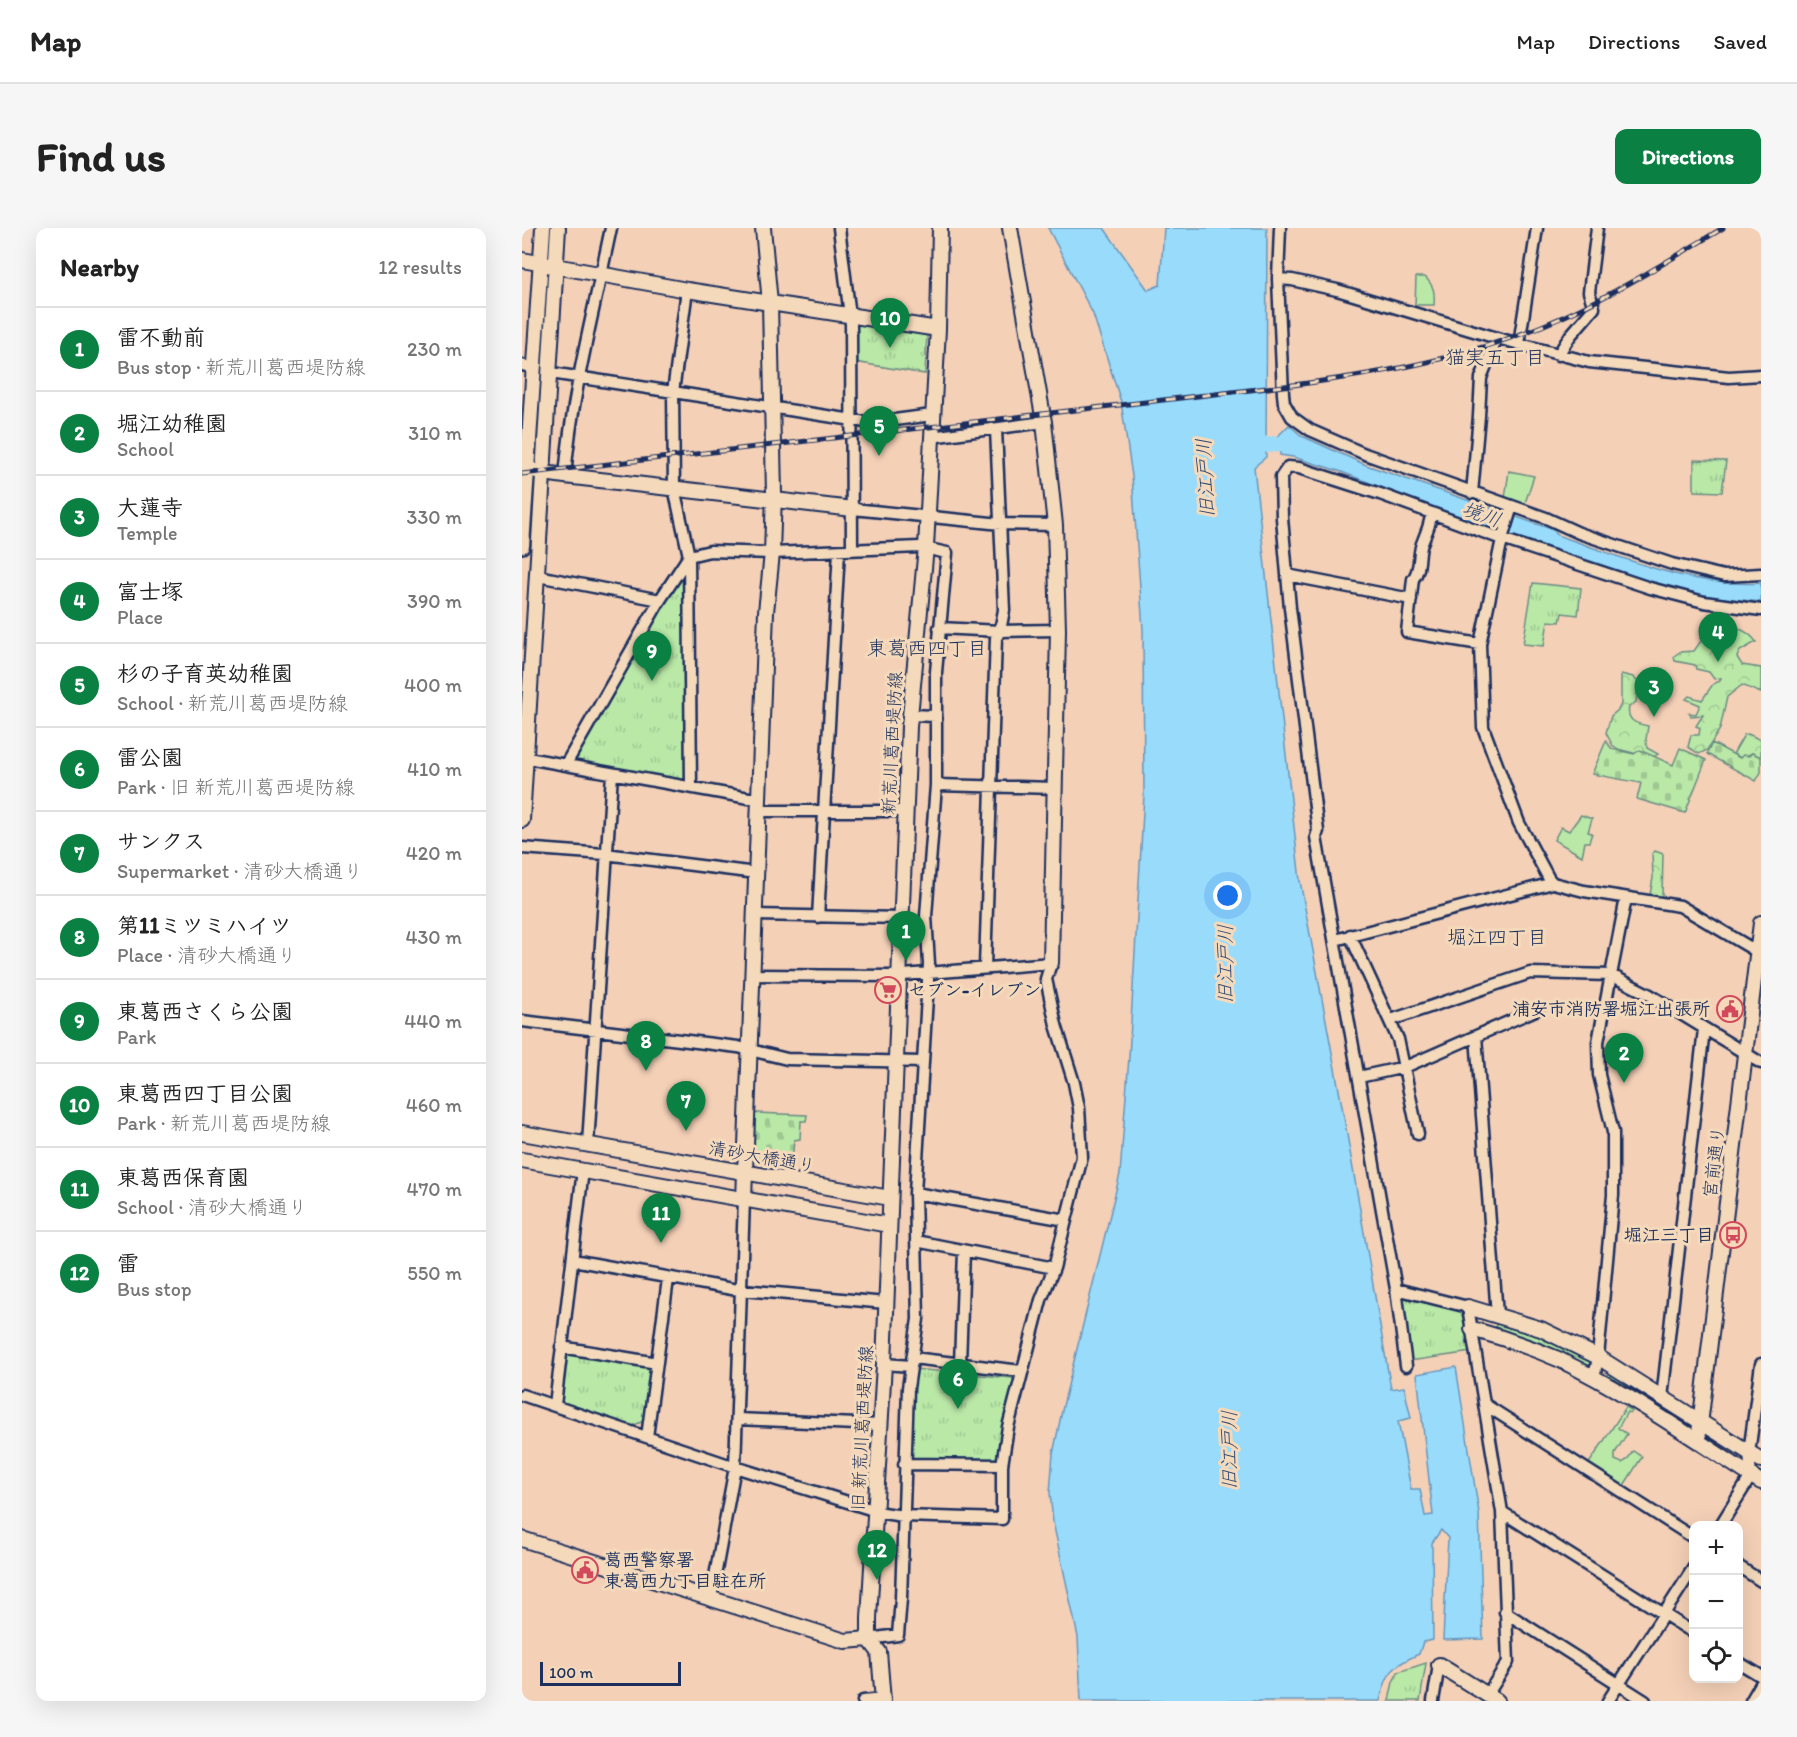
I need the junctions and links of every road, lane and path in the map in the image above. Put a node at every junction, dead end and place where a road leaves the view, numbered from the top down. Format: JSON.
{"nodes":[{"id":1,"x":543,"y":228,"type":"edge"},
{"id":2,"x":558,"y":228,"type":"edge"},
{"id":3,"x":611,"y":228,"type":"edge"},
{"id":4,"x":763,"y":228,"type":"edge"},
{"id":5,"x":839,"y":228,"type":"edge"},
{"id":6,"x":940,"y":228,"type":"edge"},
{"id":7,"x":1010,"y":228,"type":"edge"},
{"id":8,"x":1280,"y":228,"type":"edge"},
{"id":9,"x":1537,"y":228,"type":"edge"},
{"id":10,"x":1597,"y":228,"type":"edge"},
{"id":11,"x":522,"y":260,"type":"edge"},
{"id":12,"x":541,"y":264,"type":"junction"},
{"id":13,"x":556,"y":267,"type":"junction"},
{"id":14,"x":601,"y":275,"type":"junction"},
{"id":15,"x":1278,"y":279,"type":"junction"},
{"id":16,"x":687,"y":290,"type":"junction"},
{"id":17,"x":770,"y":303,"type":"junction"},
{"id":18,"x":850,"y":316,"type":"junction"},
{"id":19,"x":938,"y":329,"type":"junction"},
{"id":20,"x":1497,"y":338,"type":"junction"},
{"id":21,"x":1519,"y":344,"type":"junction"},
{"id":22,"x":1558,"y":356,"type":"junction"},
{"id":23,"x":528,"y":367,"type":"edge"},
{"id":24,"x":551,"y":373,"type":"junction"},
{"id":25,"x":1761,"y":375,"type":"edge"},
{"id":26,"x":579,"y":377,"type":"junction"},
{"id":27,"x":673,"y":392,"type":"junction"},
{"id":28,"x":771,"y":407,"type":"junction"},
{"id":29,"x":932,"y":415,"type":"junction"},
{"id":30,"x":851,"y":418,"type":"junction"},
{"id":31,"x":1044,"y":422,"type":"junction"},
{"id":32,"x":996,"y":429,"type":"junction"},
{"id":33,"x":931,"y":437,"type":"junction"},
{"id":34,"x":525,"y":467,"type":"edge"},
{"id":35,"x":544,"y":473,"type":"junction"},
{"id":36,"x":565,"y":476,"type":"junction"},
{"id":37,"x":674,"y":488,"type":"junction"},
{"id":38,"x":1472,"y":493,"type":"junction"},
{"id":39,"x":773,"y":500,"type":"junction"},
{"id":40,"x":853,"y":508,"type":"junction"},
{"id":41,"x":1511,"y":510,"type":"junction"},
{"id":42,"x":1432,"y":513,"type":"junction"},
{"id":43,"x":927,"y":518,"type":"junction"},
{"id":44,"x":1001,"y":524,"type":"junction"},
{"id":45,"x":1055,"y":525,"type":"junction"},
{"id":46,"x":1503,"y":536,"type":"junction"},
{"id":47,"x":522,"y":546,"type":"edge"},
{"id":48,"x":926,"y":547,"type":"junction"},
{"id":49,"x":852,"y":550,"type":"junction"},
{"id":50,"x":839,"y":551,"type":"junction"},
{"id":51,"x":772,"y":553,"type":"junction"},
{"id":52,"x":690,"y":556,"type":"junction"},
{"id":53,"x":1761,"y":574,"type":"edge"},
{"id":54,"x":1287,"y":575,"type":"junction"},
{"id":55,"x":538,"y":576,"type":"junction"},
{"id":56,"x":1411,"y":599,"type":"junction"},
{"id":57,"x":660,"y":600,"type":"junction"},
{"id":58,"x":1761,"y":610,"type":"edge"},
{"id":59,"x":939,"y":628,"type":"junction"},
{"id":60,"x":1058,"y":630,"type":"junction"},
{"id":61,"x":1000,"y":631,"type":"junction"},
{"id":62,"x":1480,"y":644,"type":"junction"},
{"id":63,"x":909,"y":715,"type":"junction"},
{"id":64,"x":936,"y":716,"type":"junction"},
{"id":65,"x":524,"y":757,"type":"edge"},
{"id":66,"x":566,"y":764,"type":"junction"},
{"id":67,"x":612,"y":774,"type":"junction"},
{"id":68,"x":936,"y":785,"type":"junction"},
{"id":69,"x":991,"y":786,"type":"junction"},
{"id":70,"x":690,"y":787,"type":"junction"},
{"id":71,"x":1055,"y":788,"type":"junction"},
{"id":72,"x":759,"y":805,"type":"junction"},
{"id":73,"x":906,"y":811,"type":"junction"},
{"id":74,"x":823,"y":812,"type":"junction"},
{"id":75,"x":522,"y":820,"type":"edge"},
{"id":76,"x":522,"y":848,"type":"edge"},
{"id":77,"x":605,"y":854,"type":"junction"},
{"id":78,"x":756,"y":873,"type":"junction"},
{"id":79,"x":1551,"y":882,"type":"junction"},
{"id":80,"x":1626,"y":898,"type":"junction"},
{"id":81,"x":754,"y":915,"type":"junction"},
{"id":82,"x":818,"y":917,"type":"junction"},
{"id":83,"x":901,"y":918,"type":"junction"},
{"id":84,"x":1761,"y":922,"type":"edge"},
{"id":85,"x":1350,"y":935,"type":"junction"},
{"id":86,"x":1335,"y":940,"type":"junction"},
{"id":87,"x":1759,"y":953,"type":"edge"},
{"id":88,"x":1051,"y":963,"type":"junction"},
{"id":89,"x":985,"y":967,"type":"junction"},
{"id":90,"x":928,"y":972,"type":"junction"},
{"id":91,"x":752,"y":975,"type":"junction"},
{"id":92,"x":899,"y":975,"type":"junction"},
{"id":93,"x":1611,"y":975,"type":"junction"},
{"id":94,"x":1538,"y":1009,"type":"dead end"},
{"id":95,"x":1391,"y":1020,"type":"junction"},
{"id":96,"x":522,"y":1021,"type":"edge"},
{"id":97,"x":595,"y":1028,"type":"junction"},
{"id":98,"x":1704,"y":1029,"type":"junction"},
{"id":99,"x":1476,"y":1036,"type":"junction"},
{"id":100,"x":749,"y":1050,"type":"junction"},
{"id":101,"x":1745,"y":1053,"type":"junction"},
{"id":102,"x":896,"y":1061,"type":"junction"},
{"id":103,"x":922,"y":1062,"type":"junction"},
{"id":104,"x":1761,"y":1063,"type":"edge"},
{"id":105,"x":1405,"y":1066,"type":"junction"},
{"id":106,"x":1359,"y":1077,"type":"junction"},
{"id":107,"x":522,"y":1132,"type":"edge"},
{"id":108,"x":1418,"y":1134,"type":"dead end"},
{"id":109,"x":588,"y":1144,"type":"junction"},
{"id":110,"x":522,"y":1160,"type":"edge"},
{"id":111,"x":584,"y":1170,"type":"junction"},
{"id":112,"x":746,"y":1173,"type":"junction"},
{"id":113,"x":915,"y":1193,"type":"junction"},
{"id":114,"x":890,"y":1198,"type":"junction"},
{"id":115,"x":744,"y":1199,"type":"junction"},
{"id":116,"x":1066,"y":1220,"type":"junction"},
{"id":117,"x":889,"y":1226,"type":"junction"},
{"id":118,"x":916,"y":1241,"type":"junction"},
{"id":119,"x":964,"y":1251,"type":"junction"},
{"id":120,"x":573,"y":1260,"type":"junction"},
{"id":121,"x":1054,"y":1268,"type":"junction"},
{"id":122,"x":668,"y":1279,"type":"junction"},
{"id":123,"x":1396,"y":1289,"type":"junction"},
{"id":124,"x":741,"y":1291,"type":"junction"},
{"id":125,"x":886,"y":1303,"type":"junction"},
{"id":126,"x":1468,"y":1307,"type":"junction"},
{"id":127,"x":1497,"y":1315,"type":"junction"},
{"id":128,"x":1472,"y":1329,"type":"junction"},
{"id":129,"x":561,"y":1347,"type":"junction"},
{"id":130,"x":1599,"y":1357,"type":"junction"},
{"id":131,"x":912,"y":1362,"type":"junction"},
{"id":132,"x":657,"y":1363,"type":"junction"},
{"id":133,"x":884,"y":1364,"type":"junction"},
{"id":134,"x":960,"y":1364,"type":"junction"},
{"id":135,"x":1761,"y":1364,"type":"edge"},
{"id":136,"x":1406,"y":1366,"type":"dead end"},
{"id":137,"x":1021,"y":1371,"type":"junction"},
{"id":138,"x":1594,"y":1378,"type":"junction"},
{"id":139,"x":522,"y":1395,"type":"edge"},
{"id":140,"x":1662,"y":1398,"type":"junction"},
{"id":141,"x":1484,"y":1404,"type":"junction"},
{"id":142,"x":555,"y":1405,"type":"junction"},
{"id":143,"x":738,"y":1419,"type":"junction"},
{"id":144,"x":1700,"y":1422,"type":"junction"},
{"id":145,"x":881,"y":1425,"type":"junction"},
{"id":146,"x":646,"y":1437,"type":"junction"},
{"id":147,"x":1698,"y":1441,"type":"junction"},
{"id":148,"x":1755,"y":1457,"type":"edge"},
{"id":149,"x":904,"y":1464,"type":"junction"},
{"id":150,"x":1002,"y":1465,"type":"junction"},
{"id":151,"x":735,"y":1467,"type":"junction"},
{"id":152,"x":1756,"y":1479,"type":"edge"},
{"id":153,"x":876,"y":1511,"type":"junction"},
{"id":154,"x":1502,"y":1512,"type":"junction"},
{"id":155,"x":903,"y":1516,"type":"junction"},
{"id":156,"x":1724,"y":1521,"type":"edge"},
{"id":157,"x":1689,"y":1535,"type":"edge"},
{"id":158,"x":522,"y":1539,"type":"edge"},
{"id":159,"x":1743,"y":1569,"type":"edge"},
{"id":160,"x":1689,"y":1575,"type":"edge"},
{"id":161,"x":1761,"y":1581,"type":"edge"},
{"id":162,"x":711,"y":1598,"type":"junction"},
{"id":163,"x":1505,"y":1612,"type":"junction"},
{"id":164,"x":1664,"y":1614,"type":"junction"},
{"id":165,"x":1689,"y":1631,"type":"edge"},
{"id":166,"x":869,"y":1639,"type":"junction"},
{"id":167,"x":1439,"y":1665,"type":"joint"},
{"id":168,"x":1743,"y":1665,"type":"edge"},
{"id":169,"x":1761,"y":1676,"type":"edge"},
{"id":170,"x":1619,"y":1684,"type":"junction"},
{"id":171,"x":1761,"y":1684,"type":"edge"},
{"id":172,"x":1492,"y":1698,"type":"edge"},
{"id":173,"x":883,"y":1700,"type":"edge"},
{"id":174,"x":863,"y":1701,"type":"edge"},
{"id":175,"x":1433,"y":1701,"type":"edge"},
{"id":176,"x":1608,"y":1701,"type":"edge"},
{"id":177,"x":1645,"y":1701,"type":"edge"},
{"id":178,"x":1751,"y":1701,"type":"edge"}],
"edges":[{"from":1,"to":12,"type":"street"},
{"from":2,"to":13,"type":"street"},
{"from":3,"to":14,"type":"street"},
{"from":4,"to":17,"type":"street"},
{"from":5,"to":18,"type":"street"},
{"from":6,"to":19,"type":"street","name":"新荒川葛西堤防線"},
{"from":7,"to":31,"type":"street"},
{"from":8,"to":15,"type":"street"},
{"from":9,"to":21,"type":"street"},
{"from":10,"to":22,"type":"street"},
{"from":11,"to":12,"type":"street"},
{"from":12,"to":13,"type":"street"},
{"from":12,"to":23,"type":"street"},
{"from":13,"to":14,"type":"street"},
{"from":13,"to":24,"type":"street"},
{"from":14,"to":16,"type":"street"},
{"from":14,"to":26,"type":"street"},
{"from":15,"to":20,"type":"street"},
{"from":15,"to":38,"type":"street"},
{"from":16,"to":17,"type":"street"},
{"from":16,"to":27,"type":"street"},
{"from":17,"to":18,"type":"street"},
{"from":17,"to":28,"type":"street"},
{"from":18,"to":19,"type":"street"},
{"from":18,"to":30,"type":"street"},
{"from":19,"to":29,"type":"street","name":"新荒川葛西堤防線"},
{"from":20,"to":21,"type":"street"},
{"from":20,"to":38,"type":"street"},
{"from":21,"to":22,"type":"street"},
{"from":22,"to":25,"type":"street"},
{"from":23,"to":34,"type":"street"},
{"from":24,"to":26,"type":"street"},
{"from":24,"to":35,"type":"street"},
{"from":26,"to":27,"type":"street"},
{"from":26,"to":36,"type":"street"},
{"from":27,"to":28,"type":"street"},
{"from":27,"to":37,"type":"street"},
{"from":28,"to":30,"type":"street"},
{"from":28,"to":39,"type":"street"},
{"from":29,"to":30,"type":"street"},
{"from":29,"to":33,"type":"street","name":"新荒川葛西堤防線"},
{"from":30,"to":40,"type":"street"},
{"from":31,"to":32,"type":"street"},
{"from":31,"to":45,"type":"street"},
{"from":32,"to":33,"type":"street"},
{"from":32,"to":44,"type":"street"},
{"from":33,"to":43,"type":"street","name":"新荒川葛西堤防線"},
{"from":34,"to":35,"type":"street"},
{"from":34,"to":47,"type":"street"},
{"from":35,"to":36,"type":"street"},
{"from":35,"to":55,"type":"street"},
{"from":36,"to":37,"type":"street"},
{"from":37,"to":39,"type":"street"},
{"from":37,"to":52,"type":"street"},
{"from":38,"to":41,"type":"street"},
{"from":39,"to":40,"type":"street"},
{"from":39,"to":51,"type":"street"},
{"from":40,"to":43,"type":"street"},
{"from":40,"to":49,"type":"street"},
{"from":41,"to":46,"type":"street"},
{"from":41,"to":53,"type":"street"},
{"from":42,"to":46,"type":"street"},
{"from":42,"to":54,"type":"street"},
{"from":42,"to":56,"type":"street"},
{"from":43,"to":44,"type":"street"},
{"from":43,"to":48,"type":"street","name":"新荒川葛西堤防線"},
{"from":44,"to":45,"type":"street"},
{"from":44,"to":61,"type":"street"},
{"from":45,"to":60,"type":"street"},
{"from":46,"to":58,"type":"street"},
{"from":46,"to":62,"type":"street"},
{"from":48,"to":49,"type":"street"},
{"from":48,"to":59,"type":"street"},
{"from":48,"to":63,"type":"street","name":"新荒川葛西堤防線"},
{"from":49,"to":50,"type":"street"},
{"from":50,"to":51,"type":"street"},
{"from":50,"to":74,"type":"street"},
{"from":51,"to":52,"type":"street"},
{"from":51,"to":72,"type":"street"},
{"from":52,"to":57,"type":"street"},
{"from":52,"to":70,"type":"street"},
{"from":54,"to":56,"type":"street"},
{"from":54,"to":86,"type":"street"},
{"from":55,"to":57,"type":"street"},
{"from":55,"to":65,"type":"street"},
{"from":56,"to":62,"type":"street"},
{"from":57,"to":66,"type":"street"},
{"from":59,"to":61,"type":"street"},
{"from":59,"to":64,"type":"street"},
{"from":60,"to":61,"type":"street"},
{"from":60,"to":71,"type":"street"},
{"from":61,"to":69,"type":"street"},
{"from":62,"to":79,"type":"street"},
{"from":63,"to":64,"type":"street"},
{"from":63,"to":73,"type":"street","name":"新荒川葛西堤防線"},
{"from":64,"to":68,"type":"street"},
{"from":65,"to":66,"type":"street"},
{"from":65,"to":75,"type":"street"},
{"from":66,"to":67,"type":"street"},
{"from":67,"to":70,"type":"street"},
{"from":67,"to":77,"type":"street"},
{"from":68,"to":69,"type":"street"},
{"from":68,"to":90,"type":"street"},
{"from":69,"to":71,"type":"street"},
{"from":69,"to":89,"type":"street"},
{"from":70,"to":72,"type":"street"},
{"from":71,"to":88,"type":"street"},
{"from":72,"to":74,"type":"street"},
{"from":72,"to":78,"type":"street"},
{"from":73,"to":74,"type":"street"},
{"from":73,"to":83,"type":"street","name":"新荒川葛西堤防線"},
{"from":74,"to":82,"type":"street"},
{"from":76,"to":77,"type":"street"},
{"from":77,"to":78,"type":"street"},
{"from":77,"to":97,"type":"street"},
{"from":78,"to":81,"type":"street"},
{"from":79,"to":80,"type":"street"},
{"from":79,"to":85,"type":"street"},
{"from":80,"to":87,"type":"street"},
{"from":80,"to":93,"type":"street"},
{"from":81,"to":82,"type":"street"},
{"from":81,"to":91,"type":"street"},
{"from":82,"to":83,"type":"street"},
{"from":83,"to":92,"type":"street","name":"新荒川葛西堤防線"},
{"from":84,"to":87,"type":"street","name":"宮前通り"},
{"from":85,"to":86,"type":"street"},
{"from":85,"to":95,"type":"street"},
{"from":86,"to":106,"type":"street"},
{"from":87,"to":101,"type":"street","name":"宮前通り"},
{"from":88,"to":89,"type":"street"},
{"from":88,"to":116,"type":"street"},
{"from":89,"to":90,"type":"street"},
{"from":90,"to":92,"type":"street"},
{"from":90,"to":103,"type":"street"},
{"from":91,"to":92,"type":"street"},
{"from":91,"to":100,"type":"street"},
{"from":92,"to":102,"type":"street","name":"新荒川葛西堤防線"},
{"from":93,"to":95,"type":"street"},
{"from":93,"to":98,"type":"street"},
{"from":93,"to":130,"type":"street"},
{"from":94,"to":99,"type":"street"},
{"from":95,"to":105,"type":"street"},
{"from":96,"to":97,"type":"street"},
{"from":97,"to":100,"type":"street"},
{"from":97,"to":109,"type":"street"},
{"from":98,"to":101,"type":"street"},
{"from":98,"to":140,"type":"street"},
{"from":99,"to":105,"type":"street"},
{"from":99,"to":127,"type":"street"},
{"from":100,"to":102,"type":"street"},
{"from":100,"to":112,"type":"street"},
{"from":101,"to":104,"type":"street"},
{"from":101,"to":144,"type":"street","name":"宮前通り"},
{"from":102,"to":103,"type":"street"},
{"from":102,"to":114,"type":"street","name":"新荒川葛西堤防線"},
{"from":103,"to":113,"type":"street"},
{"from":105,"to":106,"type":"street"},
{"from":105,"to":108,"type":"street"},
{"from":106,"to":123,"type":"street"},
{"from":107,"to":109,"type":"street","name":"清砂大橋通り"},
{"from":109,"to":112,"type":"street","name":"清砂大橋通り"},
{"from":110,"to":111,"type":"street"},
{"from":111,"to":115,"type":"street"},
{"from":111,"to":120,"type":"street"},
{"from":112,"to":114,"type":"street","name":"清砂大橋通り"},
{"from":112,"to":115,"type":"street"},
{"from":113,"to":116,"type":"street"},
{"from":113,"to":118,"type":"street"},
{"from":114,"to":117,"type":"street","name":"新荒川葛西堤防線"},
{"from":115,"to":117,"type":"street"},
{"from":115,"to":124,"type":"street"},
{"from":116,"to":121,"type":"street"},
{"from":117,"to":125,"type":"street","name":"旧 新荒川葛西堤防線"},
{"from":118,"to":119,"type":"street"},
{"from":118,"to":131,"type":"street"},
{"from":119,"to":121,"type":"street"},
{"from":119,"to":134,"type":"street"},
{"from":120,"to":122,"type":"street"},
{"from":120,"to":129,"type":"street"},
{"from":121,"to":137,"type":"street"},
{"from":122,"to":124,"type":"street"},
{"from":122,"to":132,"type":"street"},
{"from":123,"to":126,"type":"street"},
{"from":123,"to":136,"type":"street"},
{"from":124,"to":125,"type":"street"},
{"from":124,"to":143,"type":"street"},
{"from":125,"to":133,"type":"street","name":"旧 新荒川葛西堤防線"},
{"from":126,"to":127,"type":"street"},
{"from":126,"to":128,"type":"street"},
{"from":127,"to":130,"type":"street"},
{"from":128,"to":138,"type":"street"},
{"from":128,"to":141,"type":"street"},
{"from":129,"to":132,"type":"street"},
{"from":129,"to":142,"type":"street"},
{"from":130,"to":138,"type":"street"},
{"from":130,"to":140,"type":"street"},
{"from":131,"to":133,"type":"street"},
{"from":131,"to":134,"type":"street"},
{"from":131,"to":149,"type":"street"},
{"from":132,"to":146,"type":"street"},
{"from":133,"to":145,"type":"street","name":"旧 新荒川葛西堤防線"},
{"from":134,"to":137,"type":"street"},
{"from":135,"to":148,"type":"street"},
{"from":137,"to":150,"type":"street"},
{"from":138,"to":147,"type":"street"},
{"from":139,"to":142,"type":"street"},
{"from":140,"to":144,"type":"street"},
{"from":141,"to":154,"type":"street"},
{"from":141,"to":157,"type":"street"},
{"from":142,"to":146,"type":"street"},
{"from":143,"to":145,"type":"street"},
{"from":143,"to":151,"type":"street"},
{"from":144,"to":147,"type":"street","name":"宮前通り"},
{"from":144,"to":148,"type":"street"},
{"from":145,"to":153,"type":"street","name":"旧 新荒川葛西堤防線"},
{"from":146,"to":151,"type":"street"},
{"from":147,"to":152,"type":"street"},
{"from":148,"to":152,"type":"street"},
{"from":149,"to":150,"type":"street"},
{"from":149,"to":155,"type":"street"},
{"from":150,"to":155,"type":"street"},
{"from":151,"to":153,"type":"street"},
{"from":151,"to":162,"type":"street"},
{"from":152,"to":156,"type":"street"},
{"from":153,"to":155,"type":"street"},
{"from":153,"to":166,"type":"street","name":"旧 新荒川葛西堤防線"},
{"from":154,"to":163,"type":"street"},
{"from":154,"to":164,"type":"street"},
{"from":155,"to":166,"type":"street"},
{"from":158,"to":162,"type":"street"},
{"from":159,"to":161,"type":"street"},
{"from":160,"to":164,"type":"street"},
{"from":162,"to":166,"type":"street"},
{"from":163,"to":170,"type":"street"},
{"from":163,"to":172,"type":"street"},
{"from":164,"to":165,"type":"street"},
{"from":164,"to":170,"type":"street"},
{"from":166,"to":173,"type":"street","name":"旧 新荒川葛西堤防線"},
{"from":167,"to":172,"type":"street"},
{"from":167,"to":175,"type":"street"},
{"from":168,"to":169,"type":"street"},
{"from":170,"to":176,"type":"street"},
{"from":170,"to":177,"type":"street"},
{"from":171,"to":178,"type":"street"},
{"from":173,"to":174,"type":"street"}]}
